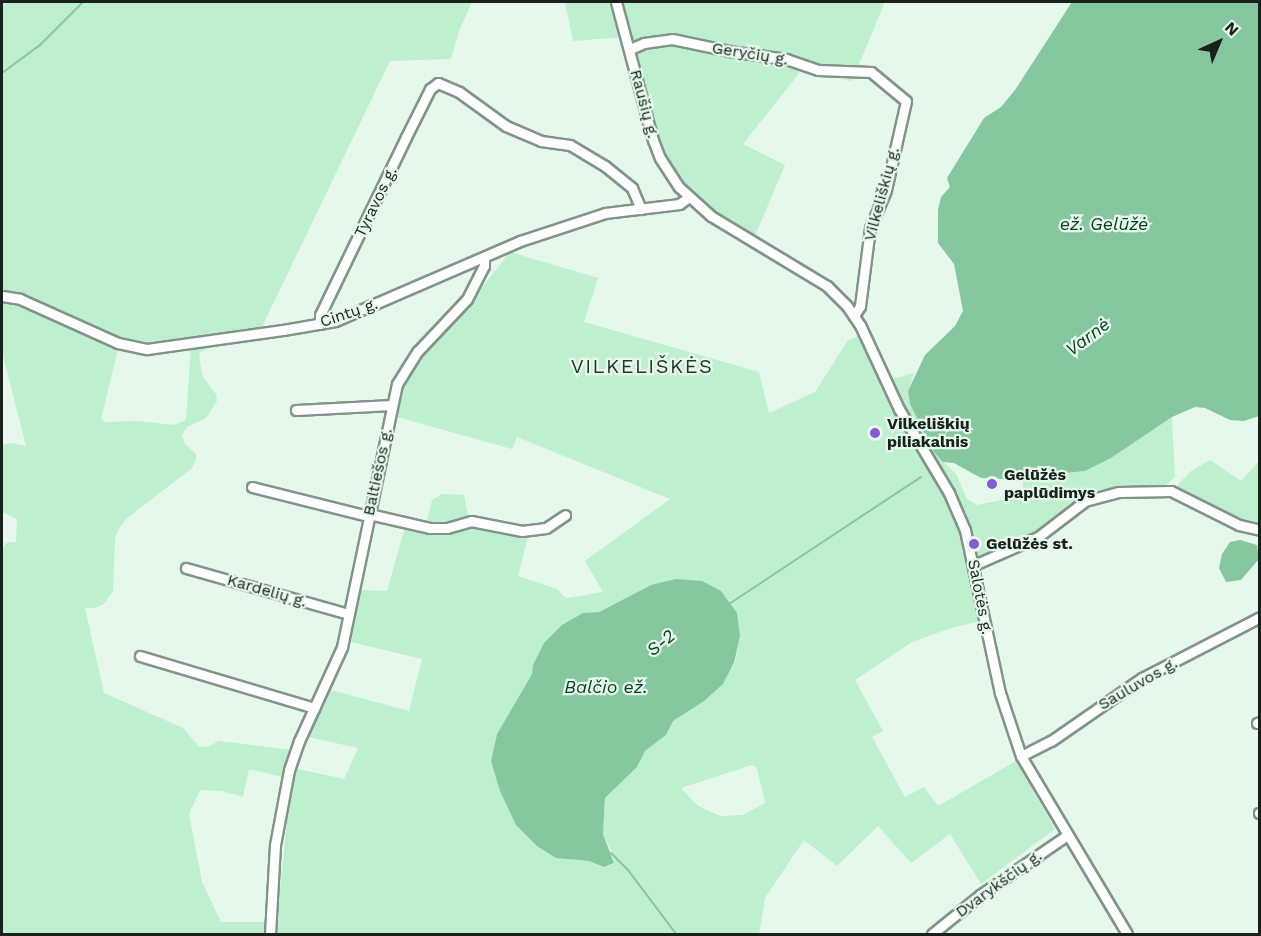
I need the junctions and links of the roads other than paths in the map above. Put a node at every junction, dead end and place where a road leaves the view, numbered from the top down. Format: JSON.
{"nodes":[{"id":1,"x":616,"y":2,"type":"edge"},
{"id":2,"x":630,"y":49,"type":"junction"},
{"id":3,"x":906,"y":108,"type":"joint"},
{"id":4,"x":688,"y":198,"type":"junction"},
{"id":5,"x":641,"y":209,"type":"junction"},
{"id":6,"x":484,"y":258,"type":"junction"},
{"id":7,"x":2,"y":296,"type":"edge"},
{"id":8,"x":854,"y":316,"type":"junction"},
{"id":9,"x":320,"y":324,"type":"junction"},
{"id":10,"x":392,"y":405,"type":"junction"},
{"id":11,"x":296,"y":410,"type":"dead end"},
{"id":12,"x":252,"y":487,"type":"dead end"},
{"id":13,"x":369,"y":515,"type":"junction"},
{"id":14,"x":565,"y":515,"type":"dead end"},
{"id":15,"x":1260,"y":530,"type":"edge"},
{"id":16,"x":974,"y":565,"type":"junction"},
{"id":17,"x":186,"y":568,"type":"dead end"},
{"id":18,"x":349,"y":614,"type":"junction"},
{"id":19,"x":1260,"y":617,"type":"edge"},
{"id":20,"x":140,"y":656,"type":"dead end"},
{"id":21,"x":314,"y":708,"type":"junction"},
{"id":22,"x":1021,"y":756,"type":"junction"},
{"id":23,"x":1066,"y":836,"type":"junction"},
{"id":24,"x":938,"y":933,"type":"edge"},
{"id":25,"x":270,"y":934,"type":"edge"},
{"id":26,"x":1127,"y":934,"type":"edge"}],
"edges":[{"from":1,"to":2,"type":"street","name":"Raušių g."},
{"from":2,"to":3,"type":"street","name":"Geryčių g."},
{"from":2,"to":4,"type":"street","name":"Raušių g."},
{"from":3,"to":8,"type":"street","name":"Vilkeliškių g."},
{"from":4,"to":5,"type":"street","name":"Cintų g."},
{"from":4,"to":8,"type":"street","name":"Salotės g."},
{"from":5,"to":6,"type":"street","name":"Cintų g."},
{"from":5,"to":9,"type":"street","name":"Tyravos g."},
{"from":6,"to":9,"type":"street","name":"Cintų g."},
{"from":6,"to":10,"type":"street","name":"Baltiešos g."},
{"from":7,"to":9,"type":"street","name":"Cintų g."},
{"from":8,"to":16,"type":"street","name":"Salotės g."},
{"from":10,"to":11,"type":"street"},
{"from":10,"to":13,"type":"street","name":"Baltiešos g."},
{"from":12,"to":13,"type":"street"},
{"from":13,"to":14,"type":"street"},
{"from":13,"to":18,"type":"street","name":"Baltiešos g."},
{"from":15,"to":16,"type":"street"},
{"from":16,"to":22,"type":"street","name":"Salotės g."},
{"from":17,"to":18,"type":"street","name":"Kardelių g."},
{"from":18,"to":21,"type":"street","name":"Baltiešos g."},
{"from":19,"to":22,"type":"street","name":"Sauluvos g."},
{"from":20,"to":21,"type":"street"},
{"from":21,"to":25,"type":"street","name":"Baltiešos g."},
{"from":22,"to":23,"type":"street","name":"Salotės g."},
{"from":23,"to":24,"type":"street","name":"Dvarykščių g."},
{"from":23,"to":26,"type":"street","name":"Salotės g."}]}
